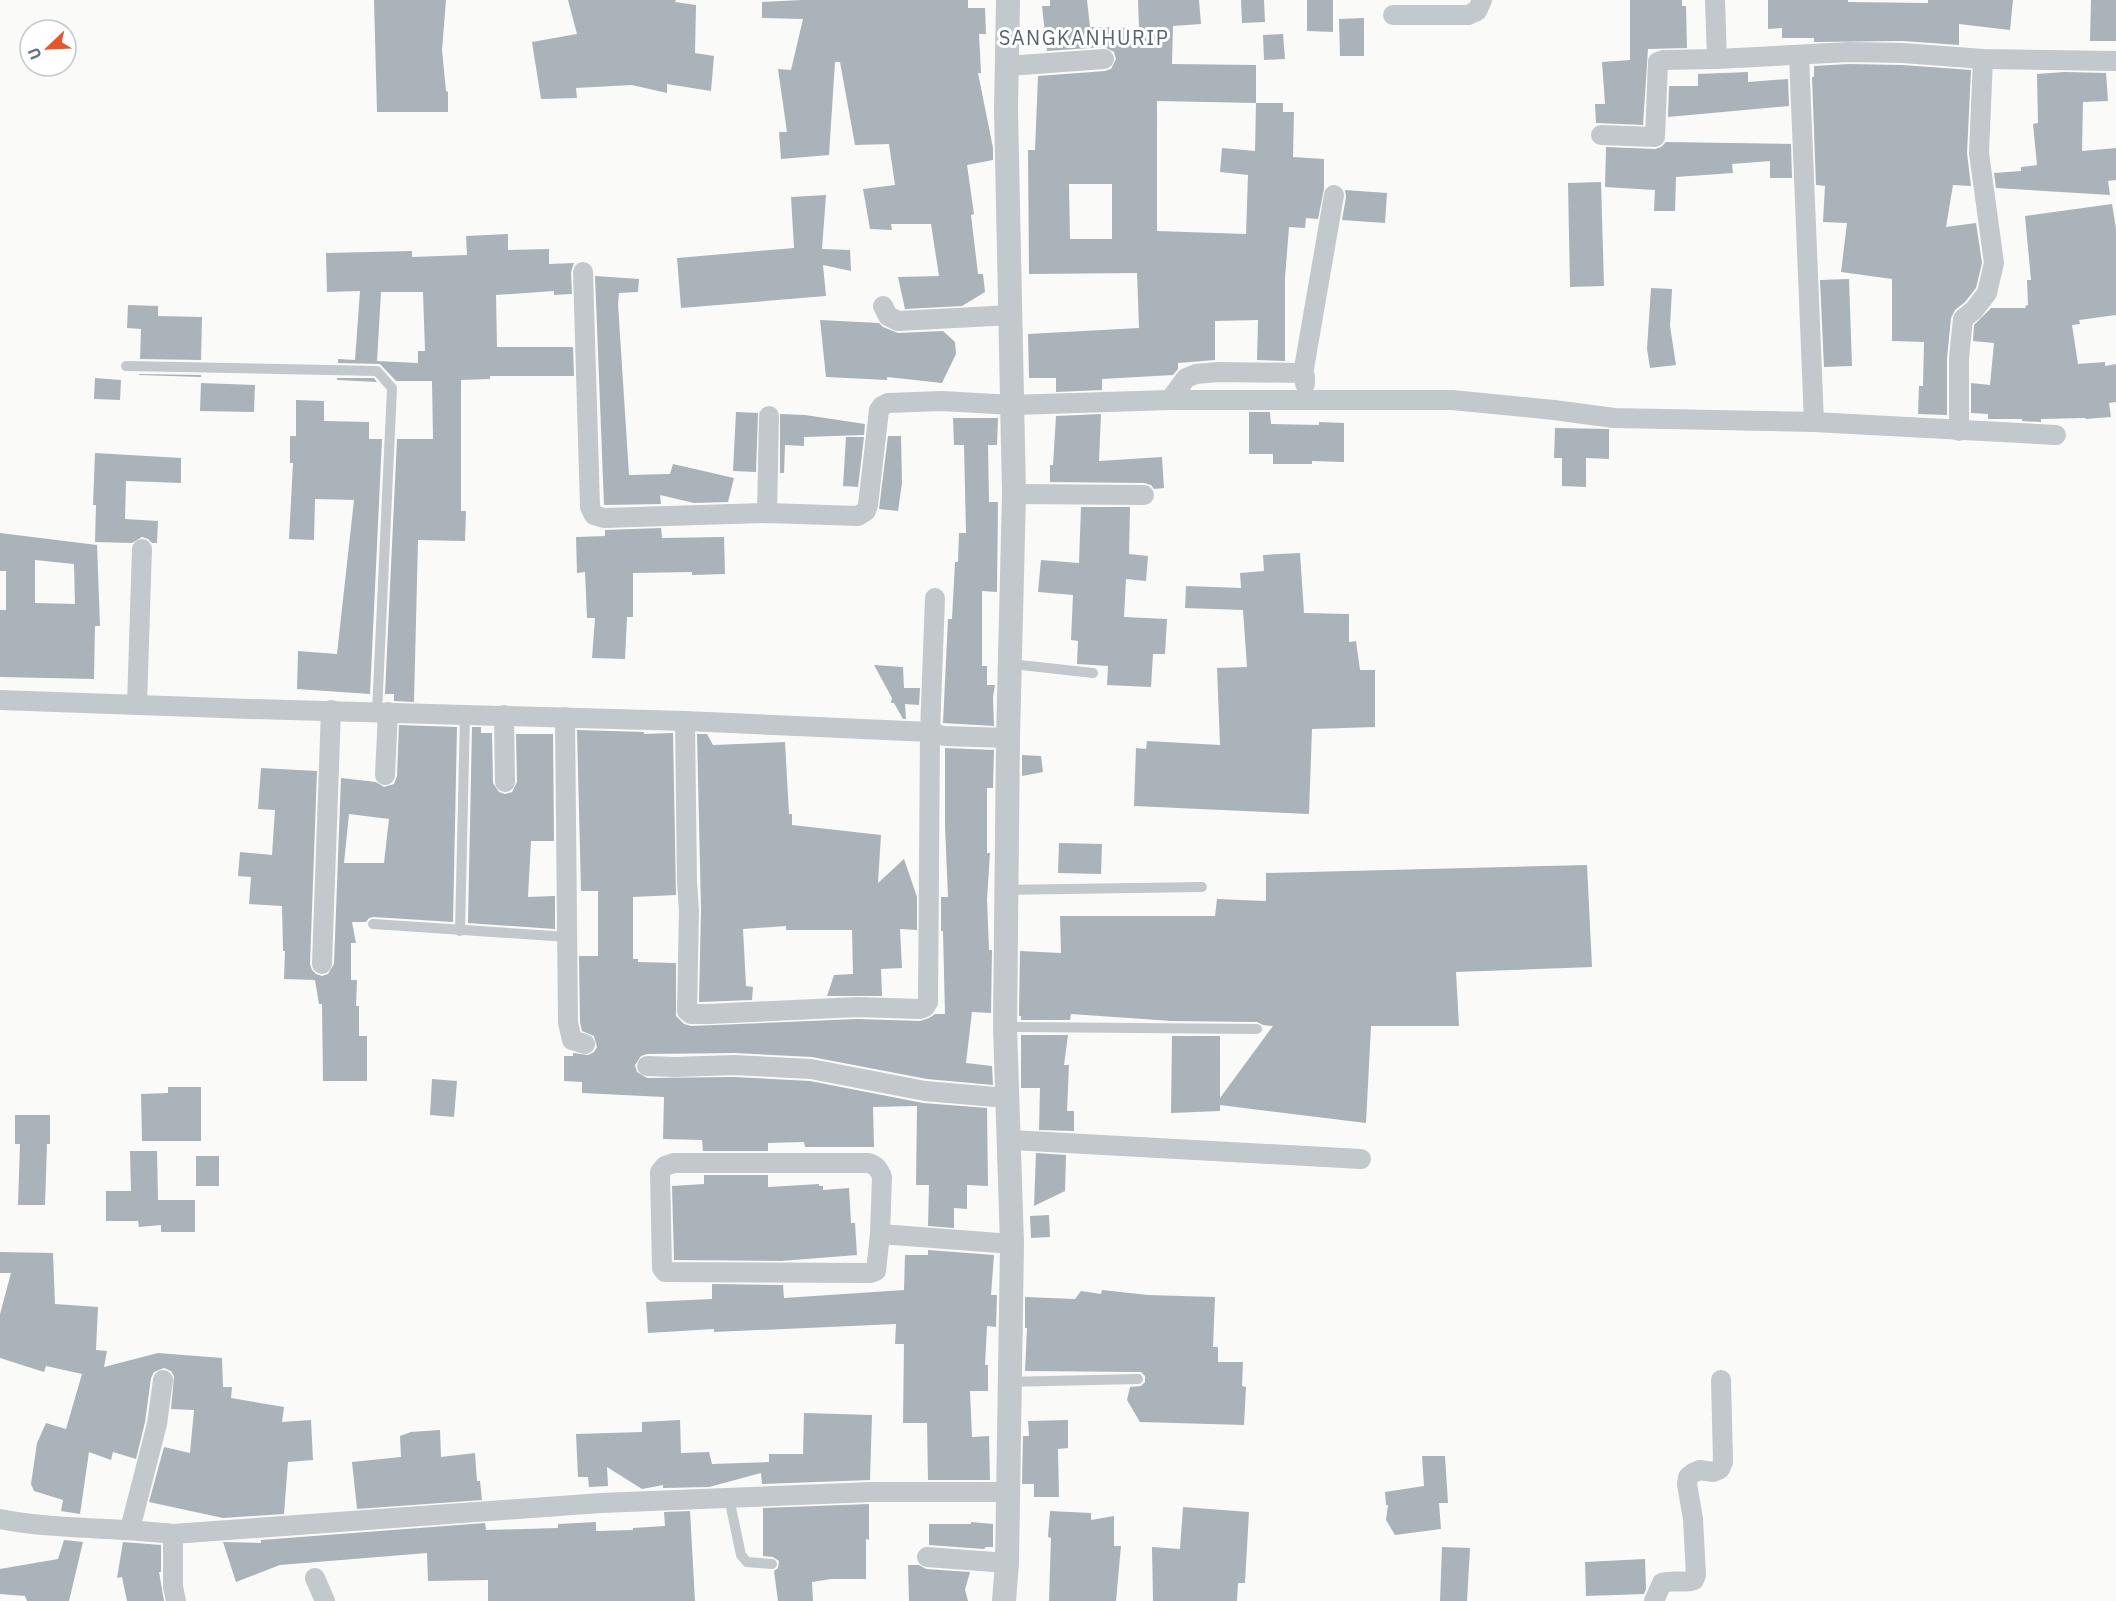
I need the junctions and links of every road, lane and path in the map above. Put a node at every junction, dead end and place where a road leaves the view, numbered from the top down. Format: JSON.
{"nodes":[{"id":1,"x":1008,"y":0,"type":"edge"},
{"id":2,"x":1482,"y":0,"type":"edge"},
{"id":3,"x":1715,"y":0,"type":"edge"},
{"id":4,"x":1393,"y":15,"type":"dead end"},
{"id":5,"x":1799,"y":55,"type":"junction"},
{"id":6,"x":1104,"y":59,"type":"dead end"},
{"id":7,"x":1717,"y":59,"type":"junction"},
{"id":8,"x":1983,"y":59,"type":"junction"},
{"id":9,"x":2116,"y":61,"type":"edge"},
{"id":10,"x":1007,"y":66,"type":"junction"},
{"id":11,"x":1601,"y":135,"type":"dead end"},
{"id":12,"x":1334,"y":195,"type":"dead end"},
{"id":13,"x":583,"y":272,"type":"dead end"},
{"id":14,"x":883,"y":306,"type":"dead end"},
{"id":15,"x":1012,"y":315,"type":"junction"},
{"id":16,"x":126,"y":366,"type":"dead end"},
{"id":17,"x":1256,"y":386,"type":"junction"},
{"id":18,"x":1305,"y":386,"type":"junction"},
{"id":19,"x":1176,"y":391,"type":"junction"},
{"id":20,"x":1012,"y":405,"type":"junction"},
{"id":21,"x":769,"y":416,"type":"dead end"},
{"id":22,"x":1814,"y":422,"type":"junction"},
{"id":23,"x":1959,"y":431,"type":"junction"},
{"id":24,"x":2056,"y":435,"type":"dead end"},
{"id":25,"x":1014,"y":494,"type":"junction"},
{"id":26,"x":1144,"y":495,"type":"dead end"},
{"id":27,"x":767,"y":513,"type":"junction"},
{"id":28,"x":142,"y":549,"type":"dead end"},
{"id":29,"x":935,"y":598,"type":"dead end"},
{"id":30,"x":1011,"y":664,"type":"junction"},
{"id":31,"x":1094,"y":673,"type":"dead end"},
{"id":32,"x":0,"y":700,"type":"edge"},
{"id":33,"x":137,"y":705,"type":"junction"},
{"id":34,"x":331,"y":710,"type":"junction"},
{"id":35,"x":382,"y":712,"type":"junction"},
{"id":36,"x":465,"y":714,"type":"junction"},
{"id":37,"x":504,"y":715,"type":"junction"},
{"id":38,"x":565,"y":717,"type":"junction"},
{"id":39,"x":684,"y":721,"type":"junction"},
{"id":40,"x":937,"y":734,"type":"junction"},
{"id":41,"x":1008,"y":738,"type":"junction"},
{"id":42,"x":385,"y":776,"type":"dead end"},
{"id":43,"x":505,"y":782,"type":"dead end"},
{"id":44,"x":1202,"y":887,"type":"dead end"},
{"id":45,"x":1006,"y":890,"type":"junction"},
{"id":46,"x":373,"y":924,"type":"dead end"},
{"id":47,"x":460,"y":931,"type":"junction"},
{"id":48,"x":568,"y":937,"type":"junction"},
{"id":49,"x":322,"y":964,"type":"dead end"},
{"id":50,"x":1005,"y":1027,"type":"junction"},
{"id":51,"x":1257,"y":1029,"type":"dead end"},
{"id":52,"x":585,"y":1044,"type":"dead end"},
{"id":53,"x":647,"y":1066,"type":"dead end"},
{"id":54,"x":1007,"y":1098,"type":"junction"},
{"id":55,"x":1010,"y":1140,"type":"junction"},
{"id":56,"x":1361,"y":1158,"type":"dead end"},
{"id":57,"x":884,"y":1234,"type":"junction"},
{"id":58,"x":1012,"y":1244,"type":"junction"},
{"id":59,"x":1138,"y":1379,"type":"dead end"},
{"id":60,"x":164,"y":1380,"type":"dead end"},
{"id":61,"x":1721,"y":1380,"type":"dead end"},
{"id":62,"x":1010,"y":1382,"type":"junction"},
{"id":63,"x":1007,"y":1492,"type":"junction"},
{"id":64,"x":729,"y":1498,"type":"junction"},
{"id":65,"x":0,"y":1519,"type":"edge"},
{"id":66,"x":130,"y":1529,"type":"junction"},
{"id":67,"x":173,"y":1534,"type":"junction"},
{"id":68,"x":927,"y":1557,"type":"dead end"},
{"id":69,"x":1007,"y":1563,"type":"junction"},
{"id":70,"x":772,"y":1564,"type":"dead end"},
{"id":71,"x":315,"y":1578,"type":"dead end"},
{"id":72,"x":176,"y":1601,"type":"edge"},
{"id":73,"x":325,"y":1601,"type":"edge"},
{"id":74,"x":1004,"y":1601,"type":"edge"},
{"id":75,"x":1654,"y":1601,"type":"edge"}],
"edges":[{"from":1,"to":10,"type":"street"},
{"from":2,"to":4,"type":"street"},
{"from":3,"to":7,"type":"street"},
{"from":5,"to":7,"type":"street"},
{"from":5,"to":8,"type":"street"},
{"from":5,"to":22,"type":"street"},
{"from":6,"to":10,"type":"street"},
{"from":7,"to":11,"type":"street"},
{"from":8,"to":9,"type":"street"},
{"from":8,"to":23,"type":"street"},
{"from":10,"to":15,"type":"street"},
{"from":12,"to":18,"type":"street"},
{"from":13,"to":27,"type":"street"},
{"from":14,"to":15,"type":"street"},
{"from":15,"to":20,"type":"street"},
{"from":16,"to":35,"type":"lane"},
{"from":17,"to":18,"type":"street"},
{"from":17,"to":18,"type":"street"},
{"from":17,"to":19,"type":"street"},
{"from":17,"to":19,"type":"street"},
{"from":18,"to":22,"type":"street"},
{"from":19,"to":20,"type":"street"},
{"from":20,"to":25,"type":"street"},
{"from":20,"to":27,"type":"street"},
{"from":21,"to":27,"type":"street"},
{"from":22,"to":23,"type":"street"},
{"from":23,"to":24,"type":"street"},
{"from":25,"to":26,"type":"street"},
{"from":25,"to":30,"type":"street"},
{"from":28,"to":33,"type":"street"},
{"from":29,"to":40,"type":"street"},
{"from":30,"to":31,"type":"lane"},
{"from":30,"to":41,"type":"street"},
{"from":32,"to":33,"type":"street"},
{"from":33,"to":34,"type":"street"},
{"from":34,"to":35,"type":"street"},
{"from":34,"to":49,"type":"street"},
{"from":35,"to":36,"type":"street"},
{"from":35,"to":42,"type":"street"},
{"from":36,"to":37,"type":"street"},
{"from":36,"to":47,"type":"lane"},
{"from":37,"to":38,"type":"street"},
{"from":37,"to":43,"type":"street"},
{"from":38,"to":39,"type":"street"},
{"from":38,"to":48,"type":"street"},
{"from":39,"to":40,"type":"street"},
{"from":39,"to":40,"type":"street"},
{"from":40,"to":41,"type":"street"},
{"from":41,"to":45,"type":"street"},
{"from":44,"to":45,"type":"lane"},
{"from":45,"to":50,"type":"street"},
{"from":46,"to":47,"type":"lane"},
{"from":47,"to":48,"type":"lane"},
{"from":48,"to":52,"type":"street"},
{"from":50,"to":51,"type":"lane"},
{"from":50,"to":54,"type":"street"},
{"from":53,"to":54,"type":"street"},
{"from":54,"to":55,"type":"street"},
{"from":55,"to":56,"type":"street"},
{"from":55,"to":58,"type":"street"},
{"from":57,"to":57,"type":"street"},
{"from":57,"to":58,"type":"street"},
{"from":58,"to":62,"type":"street"},
{"from":59,"to":62,"type":"lane"},
{"from":60,"to":66,"type":"street"},
{"from":61,"to":75,"type":"street"},
{"from":62,"to":63,"type":"street"},
{"from":63,"to":64,"type":"street"},
{"from":63,"to":69,"type":"street"},
{"from":64,"to":67,"type":"street"},
{"from":64,"to":70,"type":"lane"},
{"from":65,"to":66,"type":"street"},
{"from":66,"to":67,"type":"street"},
{"from":67,"to":72,"type":"street"},
{"from":68,"to":69,"type":"street"},
{"from":69,"to":74,"type":"street"},
{"from":71,"to":73,"type":"street"}]}
